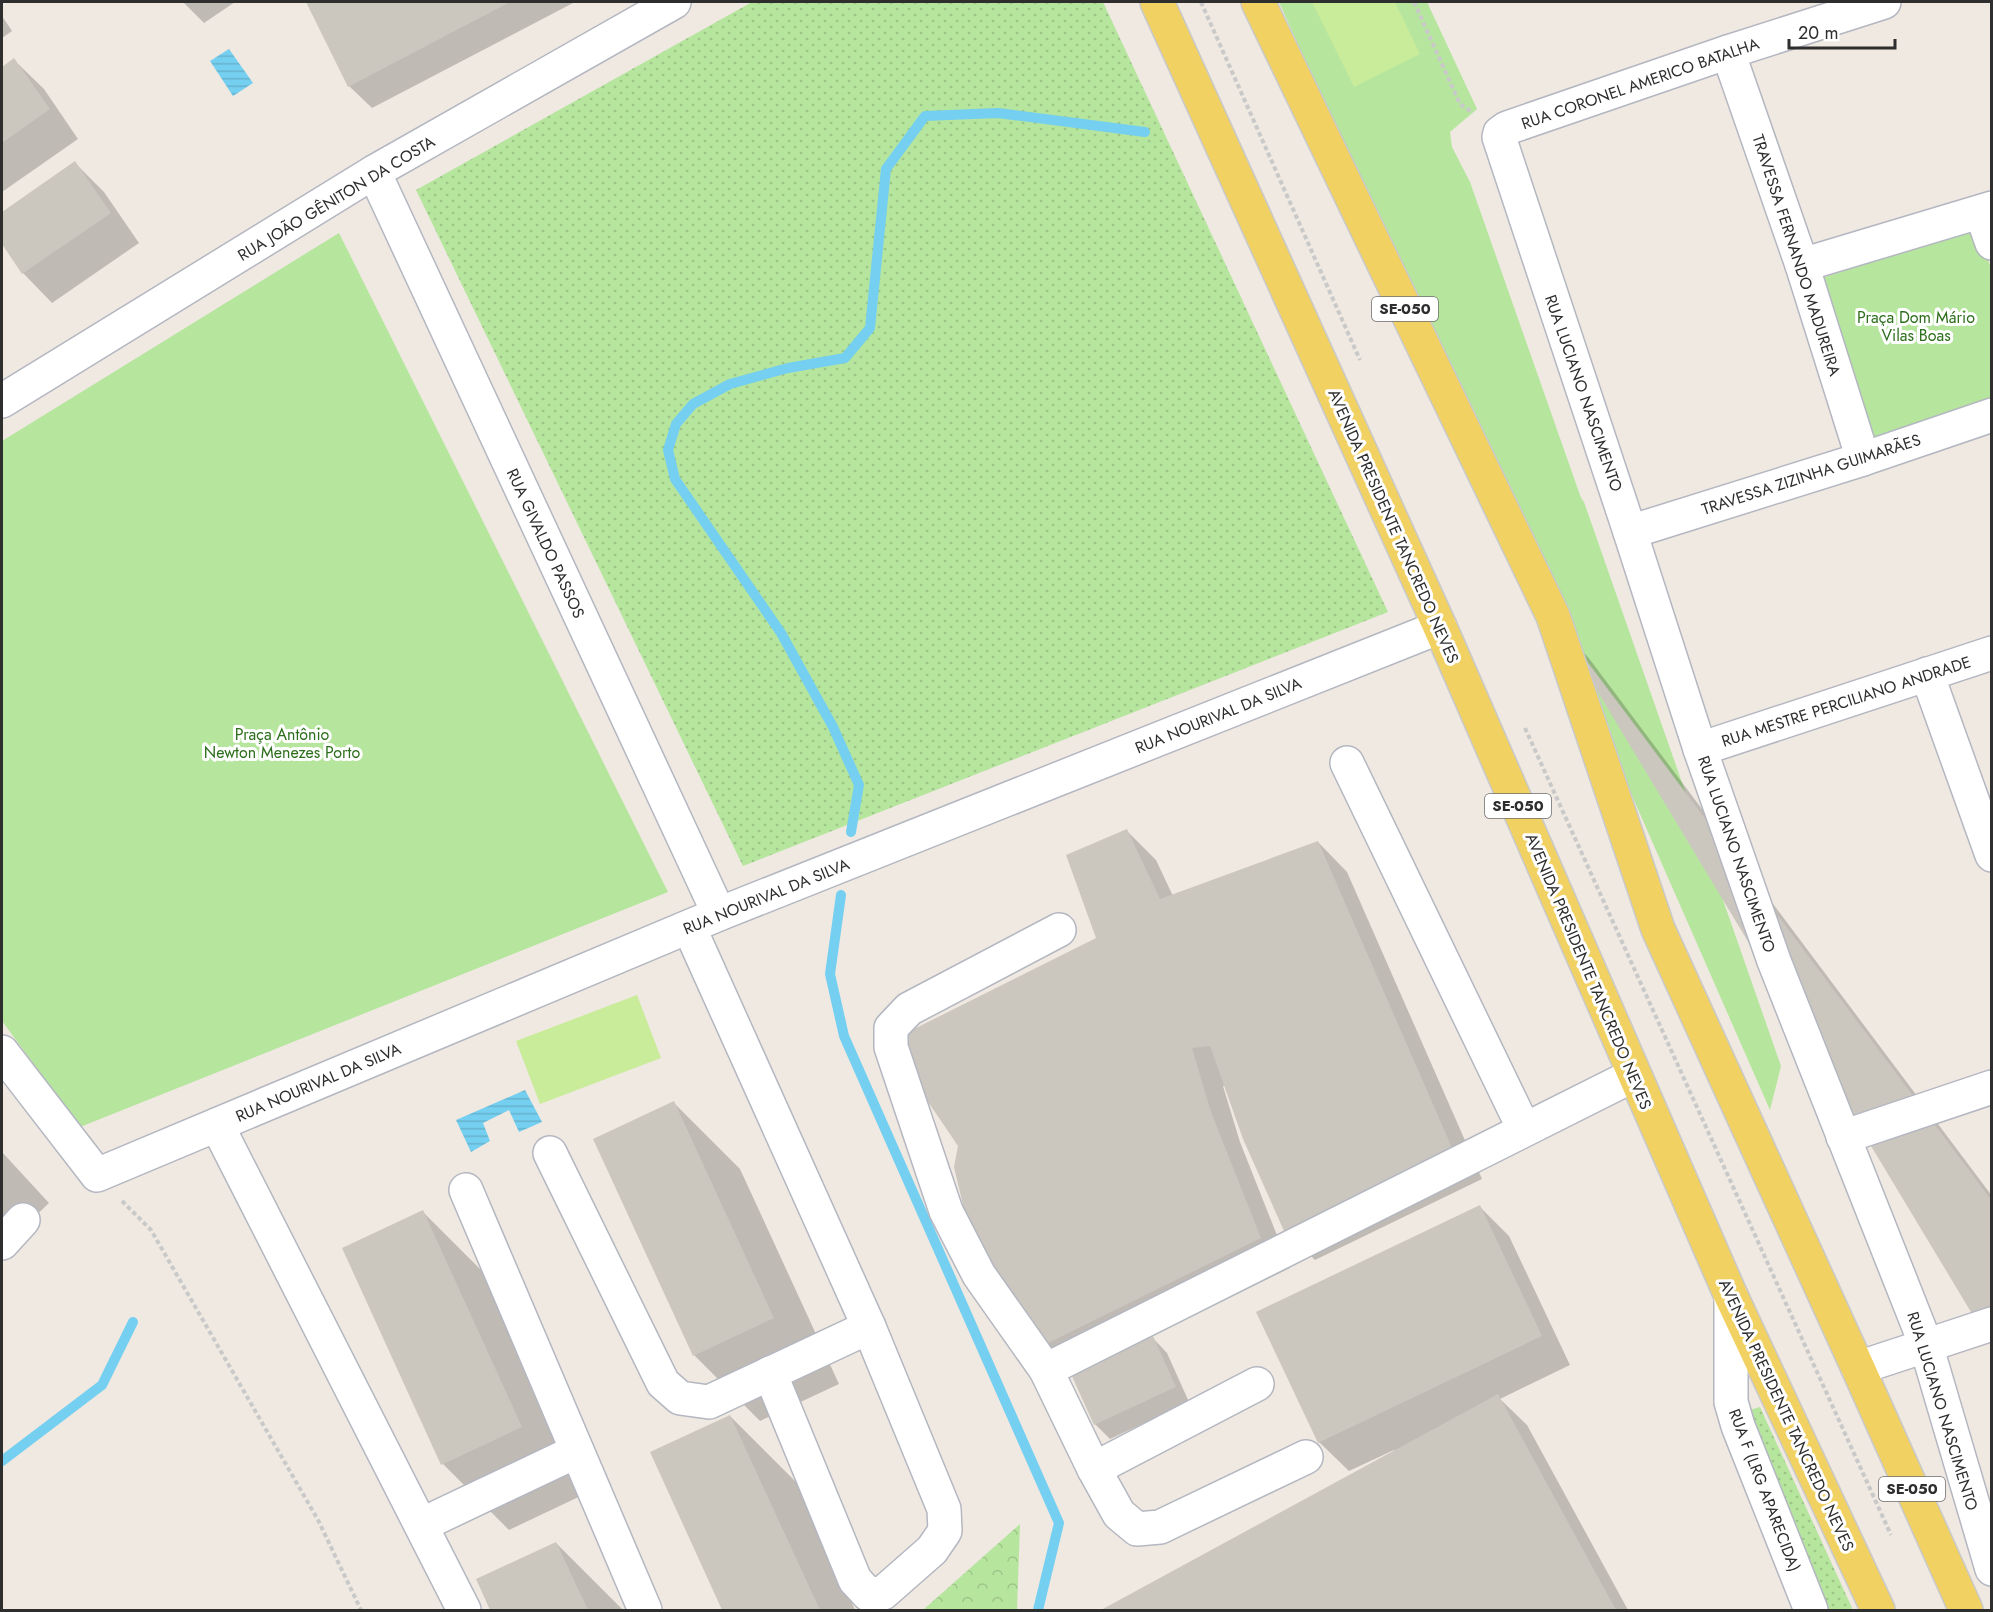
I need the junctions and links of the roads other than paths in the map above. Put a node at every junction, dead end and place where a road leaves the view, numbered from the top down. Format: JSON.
{"nodes":[{"id":1,"x":674,"y":2,"type":"edge"},
{"id":2,"x":1157,"y":2,"type":"edge"},
{"id":3,"x":1258,"y":2,"type":"edge"},
{"id":4,"x":1884,"y":2,"type":"edge"},
{"id":5,"x":1728,"y":52,"type":"junction"},
{"id":6,"x":1500,"y":133,"type":"joint"},
{"id":7,"x":374,"y":172,"type":"junction"},
{"id":8,"x":1986,"y":210,"type":"edge"},
{"id":9,"x":1992,"y":243,"type":"edge"},
{"id":10,"x":1802,"y":265,"type":"junction"},
{"id":11,"x":2,"y":401,"type":"edge"},
{"id":12,"x":1992,"y":415,"type":"edge"},
{"id":13,"x":1863,"y":459,"type":"junction"},
{"id":14,"x":1630,"y":532,"type":"junction"},
{"id":15,"x":1440,"y":627,"type":"junction"},
{"id":16,"x":1992,"y":653,"type":"edge"},
{"id":17,"x":1927,"y":674,"type":"junction"},
{"id":18,"x":1700,"y":749,"type":"junction"},
{"id":19,"x":1347,"y":763,"type":"dead end"},
{"id":20,"x":1992,"y":855,"type":"edge"},
{"id":21,"x":719,"y":914,"type":"junction"},
{"id":22,"x":689,"y":927,"type":"junction"},
{"id":23,"x":1059,"y":930,"type":"dead end"},
{"id":24,"x":2,"y":1052,"type":"edge"},
{"id":25,"x":1634,"y":1075,"type":"junction"},
{"id":26,"x":1992,"y":1087,"type":"edge"},
{"id":27,"x":217,"y":1125,"type":"junction"},
{"id":28,"x":1524,"y":1130,"type":"junction"},
{"id":29,"x":1843,"y":1137,"type":"junction"},
{"id":30,"x":550,"y":1153,"type":"dead end"},
{"id":31,"x":466,"y":1190,"type":"dead end"},
{"id":32,"x":1731,"y":1296,"type":"junction"},
{"id":33,"x":1992,"y":1324,"type":"edge"},
{"id":34,"x":869,"y":1327,"type":"junction"},
{"id":35,"x":1926,"y":1345,"type":"junction"},
{"id":36,"x":1858,"y":1368,"type":"junction"},
{"id":37,"x":1046,"y":1370,"type":"junction"},
{"id":38,"x":770,"y":1373,"type":"junction"},
{"id":39,"x":1257,"y":1384,"type":"dead end"},
{"id":40,"x":578,"y":1451,"type":"junction"},
{"id":41,"x":1306,"y":1457,"type":"dead end"},
{"id":42,"x":1094,"y":1469,"type":"junction"},
{"id":43,"x":421,"y":1525,"type":"junction"},
{"id":44,"x":1992,"y":1569,"type":"edge"},
{"id":45,"x":464,"y":1611,"type":"edge"},
{"id":46,"x":645,"y":1611,"type":"edge"},
{"id":47,"x":1811,"y":1611,"type":"edge"},
{"id":48,"x":1878,"y":1611,"type":"edge"},
{"id":49,"x":1966,"y":1611,"type":"edge"}],
"edges":[{"from":1,"to":7,"type":"street","name":"RUA JOÃO GÊNITON DA COSTA"},
{"from":2,"to":15,"type":"main road","name":"AVENIDA PRESIDENTE TANCREDO NEVES","number":"SE-050"},
{"from":3,"to":36,"type":"main road","number":"SE-050"},
{"from":4,"to":5,"type":"street","name":"RUA CORONEL AMERICO BATALHA"},
{"from":5,"to":6,"type":"street","name":"RUA CORONEL AMERICO BATALHA"},
{"from":5,"to":10,"type":"street","name":"TRAVESSA FERNANDO MADUREIRA"},
{"from":6,"to":14,"type":"street","name":"RUA LUCIANO NASCIMENTO"},
{"from":7,"to":11,"type":"street","name":"RUA JOÃO GÊNITON DA COSTA"},
{"from":7,"to":21,"type":"street","name":"RUA GIVALDO PASSOS"},
{"from":8,"to":9,"type":"street"},
{"from":8,"to":10,"type":"street"},
{"from":10,"to":13,"type":"street","name":"TRAVESSA FERNANDO MADUREIRA"},
{"from":12,"to":13,"type":"street","name":"TRAVESSA ZIZINHA GUIMARÃES"},
{"from":13,"to":14,"type":"street","name":"TRAVESSA ZIZINHA GUIMARÃES"},
{"from":14,"to":18,"type":"street","name":"RUA LUCIANO NASCIMENTO"},
{"from":15,"to":21,"type":"street","name":"RUA NOURIVAL DA SILVA"},
{"from":15,"to":25,"type":"main road","name":"AVENIDA PRESIDENTE TANCREDO NEVES","number":"SE-050"},
{"from":16,"to":17,"type":"street","name":"RUA MESTRE PERCILIANO ANDRADE"},
{"from":17,"to":18,"type":"street","name":"RUA MESTRE PERCILIANO ANDRADE"},
{"from":17,"to":20,"type":"street"},
{"from":18,"to":29,"type":"street","name":"RUA LUCIANO NASCIMENTO"},
{"from":19,"to":28,"type":"street"},
{"from":21,"to":22,"type":"street","name":"RUA NOURIVAL DA SILVA"},
{"from":22,"to":27,"type":"street","name":"RUA NOURIVAL DA SILVA"},
{"from":22,"to":34,"type":"street"},
{"from":23,"to":37,"type":"street"},
{"from":24,"to":27,"type":"street","name":"RUA NOURIVAL DA SILVA"},
{"from":25,"to":28,"type":"street"},
{"from":25,"to":32,"type":"main road","name":"AVENIDA PRESIDENTE TANCREDO NEVES","number":"SE-050"},
{"from":26,"to":29,"type":"street"},
{"from":27,"to":43,"type":"street"},
{"from":28,"to":37,"type":"street"},
{"from":29,"to":35,"type":"street","name":"RUA LUCIANO NASCIMENTO"},
{"from":30,"to":38,"type":"street"},
{"from":31,"to":40,"type":"street"},
{"from":32,"to":47,"type":"street","name":"RUA F (LRG APARECIDA)"},
{"from":32,"to":48,"type":"main road","name":"AVENIDA PRESIDENTE TANCREDO NEVES","number":"SE-050"},
{"from":33,"to":35,"type":"street"},
{"from":34,"to":38,"type":"street"},
{"from":34,"to":38,"type":"street"},
{"from":35,"to":36,"type":"street"},
{"from":35,"to":44,"type":"street","name":"RUA LUCIANO NASCIMENTO"},
{"from":36,"to":49,"type":"main road","number":"SE-050"},
{"from":37,"to":42,"type":"street"},
{"from":39,"to":42,"type":"street"},
{"from":40,"to":43,"type":"street"},
{"from":40,"to":46,"type":"street"},
{"from":41,"to":42,"type":"street"},
{"from":43,"to":45,"type":"street"}]}
